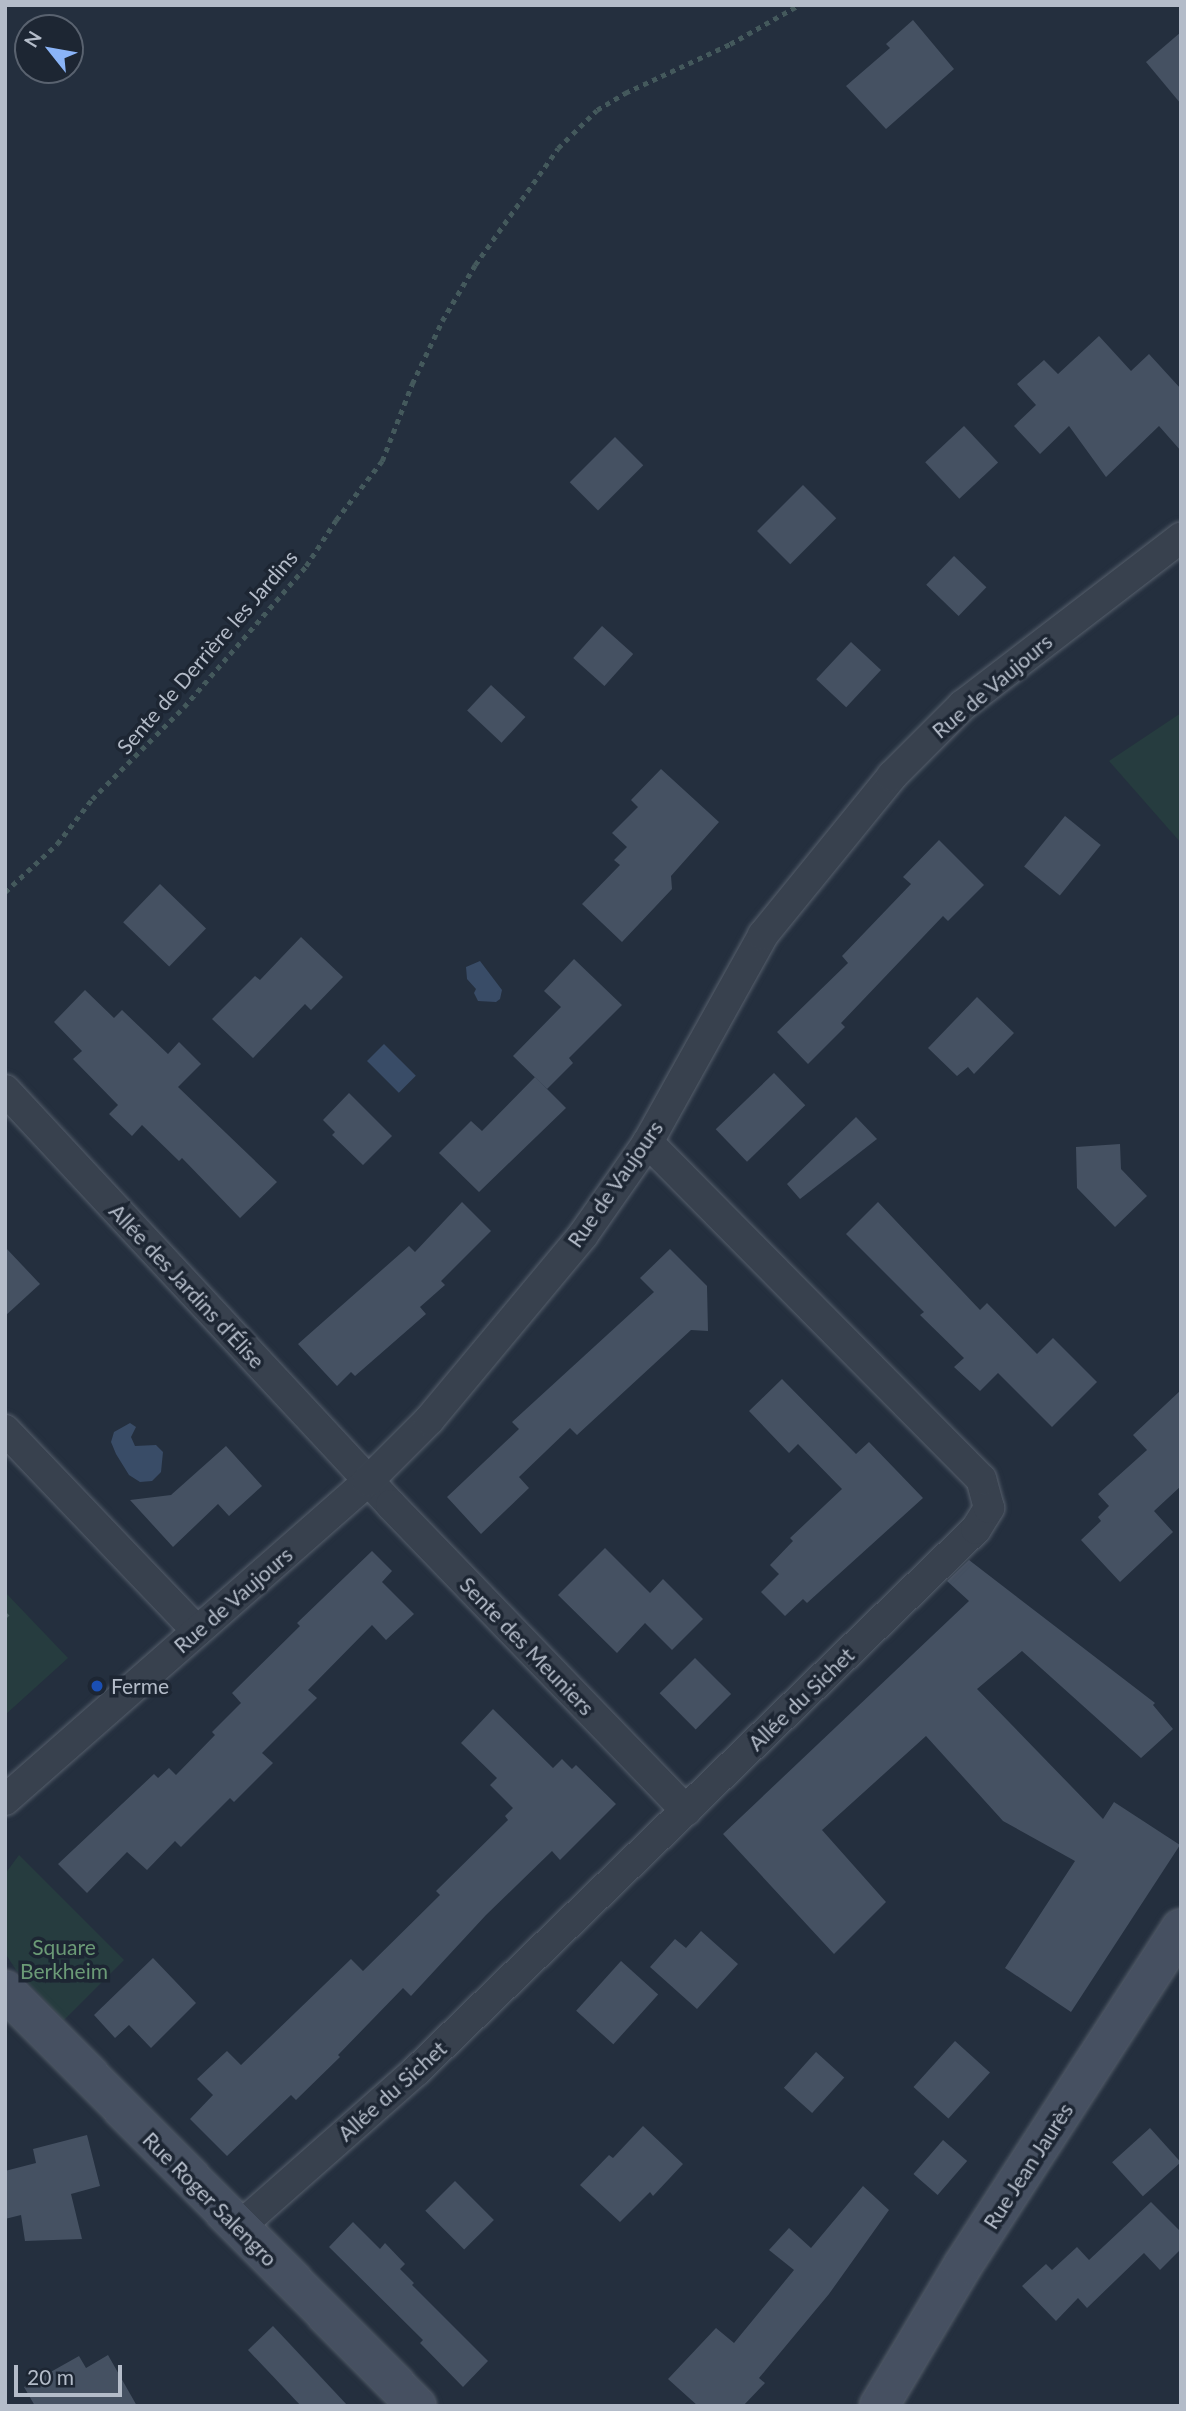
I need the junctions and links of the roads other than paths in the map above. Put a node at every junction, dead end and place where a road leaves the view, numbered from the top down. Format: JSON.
{"nodes":[{"id":1,"x":1181,"y":538,"type":"edge"},
{"id":2,"x":5,"y":1090,"type":"edge"},
{"id":3,"x":648,"y":1142,"type":"junction"},
{"id":4,"x":5,"y":1430,"type":"edge"},
{"id":5,"x":368,"y":1481,"type":"junction"},
{"id":6,"x":198,"y":1631,"type":"junction"},
{"id":7,"x":5,"y":1800,"type":"edge"},
{"id":8,"x":686,"y":1811,"type":"junction"},
{"id":9,"x":1181,"y":1928,"type":"edge"},
{"id":10,"x":5,"y":1990,"type":"edge"},
{"id":11,"x":238,"y":2228,"type":"junction"},
{"id":12,"x":417,"y":2406,"type":"edge"},
{"id":13,"x":879,"y":2406,"type":"edge"}],
"edges":[{"from":1,"to":3,"type":"street","name":"Rue de Vaujours"},
{"from":2,"to":5,"type":"street","name":"Allée des Jardins d'Élise"},
{"from":3,"to":5,"type":"street","name":"Rue de Vaujours"},
{"from":3,"to":8,"type":"street","name":"Allée du Sichet"},
{"from":4,"to":6,"type":"street"},
{"from":5,"to":6,"type":"street","name":"Rue de Vaujours"},
{"from":5,"to":8,"type":"street","name":"Sente des Meuniers"},
{"from":6,"to":7,"type":"street","name":"Rue de Vaujours"},
{"from":8,"to":11,"type":"street","name":"Allée du Sichet"},
{"from":9,"to":13,"type":"street","name":"Rue Jean Jaurès"},
{"from":10,"to":11,"type":"street","name":"Rue Roger Salengro"},
{"from":11,"to":12,"type":"street","name":"Rue Roger Salengro"}]}
